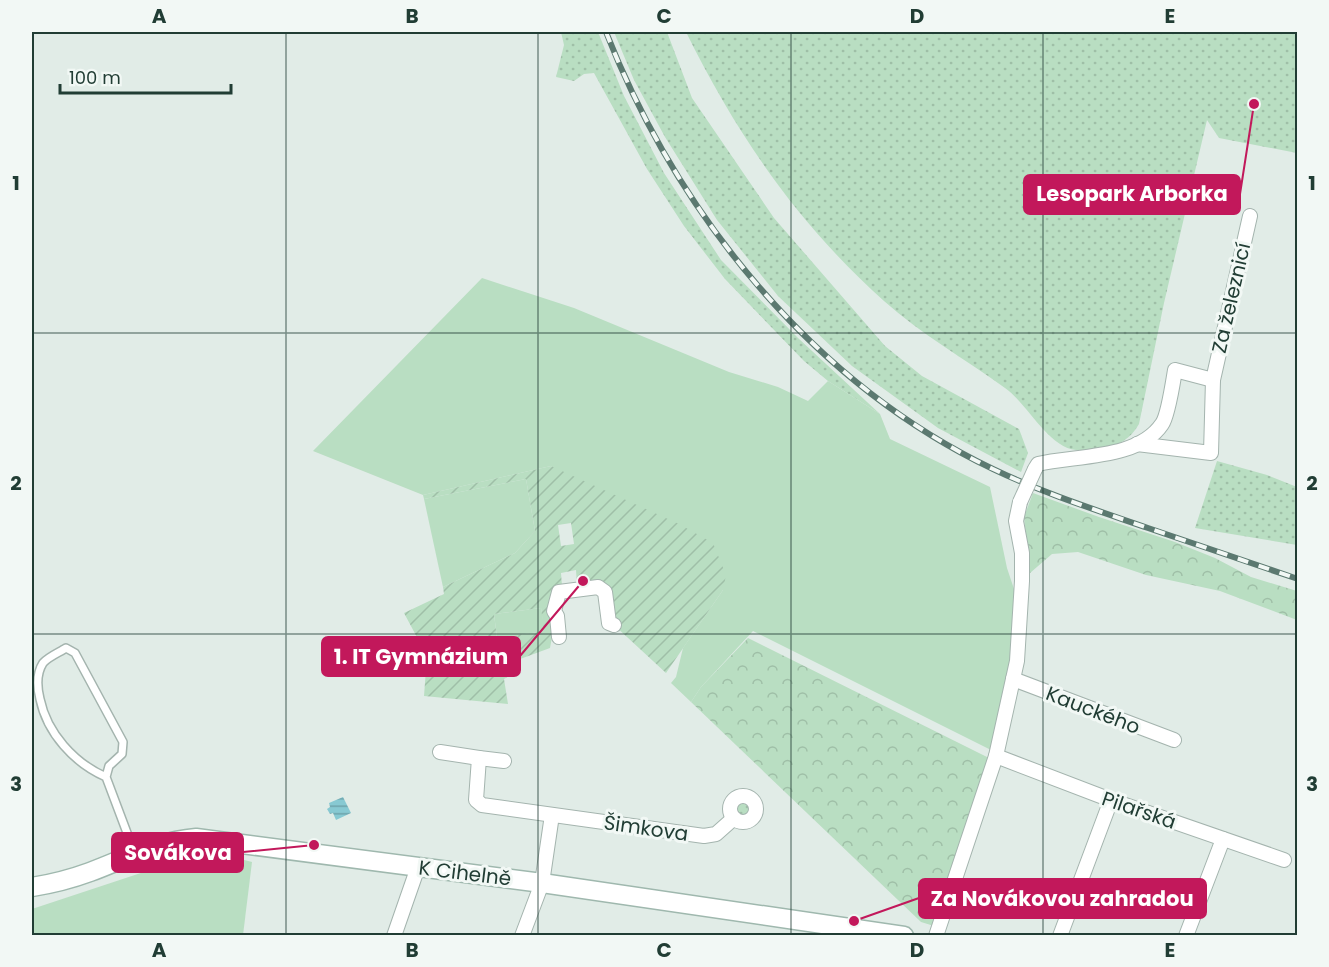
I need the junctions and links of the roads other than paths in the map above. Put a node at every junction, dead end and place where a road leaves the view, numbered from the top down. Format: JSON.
{"nodes":[{"id":1,"x":1250,"y":216,"type":"dead end"},
{"id":2,"x":1213,"y":380,"type":"junction"},
{"id":3,"x":1137,"y":444,"type":"junction"},
{"id":4,"x":614,"y":625,"type":"dead end"},
{"id":5,"x":559,"y":637,"type":"dead end"},
{"id":6,"x":1013,"y":679,"type":"junction"},
{"id":7,"x":1174,"y":740,"type":"dead end"},
{"id":8,"x":440,"y":752,"type":"dead end"},
{"id":9,"x":996,"y":756,"type":"junction"},
{"id":10,"x":479,"y":758,"type":"junction"},
{"id":11,"x":504,"y":761,"type":"dead end"},
{"id":12,"x":106,"y":777,"type":"junction"},
{"id":13,"x":1111,"y":800,"type":"junction"},
{"id":14,"x":552,"y":815,"type":"junction"},
{"id":15,"x":734,"y":818,"type":"dead end"},
{"id":16,"x":1223,"y":839,"type":"junction"},
{"id":17,"x":135,"y":854,"type":"junction"},
{"id":18,"x":1284,"y":860,"type":"dead end"},
{"id":19,"x":418,"y":867,"type":"junction"},
{"id":20,"x":542,"y":883,"type":"junction"},
{"id":21,"x":32,"y":887,"type":"edge"},
{"id":22,"x":394,"y":936,"type":"edge"},
{"id":23,"x":522,"y":936,"type":"edge"},
{"id":24,"x":904,"y":936,"type":"edge"},
{"id":25,"x":936,"y":936,"type":"edge"},
{"id":26,"x":1060,"y":936,"type":"edge"},
{"id":27,"x":1186,"y":936,"type":"edge"}],
"edges":[{"from":1,"to":2,"type":"street","name":"Za železnicí"},
{"from":2,"to":3,"type":"street","name":"Za železnicí"},
{"from":2,"to":3,"type":"street","name":"Za železnicí"},
{"from":3,"to":6,"type":"street","bridge":true},
{"from":4,"to":5,"type":"street"},
{"from":6,"to":7,"type":"street","name":"Kauckého"},
{"from":6,"to":9,"type":"street"},
{"from":8,"to":10,"type":"street"},
{"from":9,"to":13,"type":"street","name":"Pilařská"},
{"from":9,"to":25,"type":"street"},
{"from":10,"to":11,"type":"street"},
{"from":10,"to":14,"type":"street","name":"Šimkova"},
{"from":12,"to":12,"type":"lane"},
{"from":12,"to":17,"type":"lane"},
{"from":13,"to":16,"type":"street","name":"Pilařská"},
{"from":13,"to":26,"type":"street"},
{"from":14,"to":15,"type":"street","name":"Šimkova"},
{"from":14,"to":20,"type":"street"},
{"from":16,"to":18,"type":"street","name":"Pilařská"},
{"from":16,"to":27,"type":"street"},
{"from":17,"to":19,"type":"street","name":"K Cihelně"},
{"from":17,"to":21,"type":"street","name":"K Cihelně"},
{"from":19,"to":20,"type":"street","name":"K Cihelně"},
{"from":19,"to":22,"type":"street"},
{"from":20,"to":23,"type":"street"},
{"from":20,"to":24,"type":"street","name":"K Cihelně"}]}
